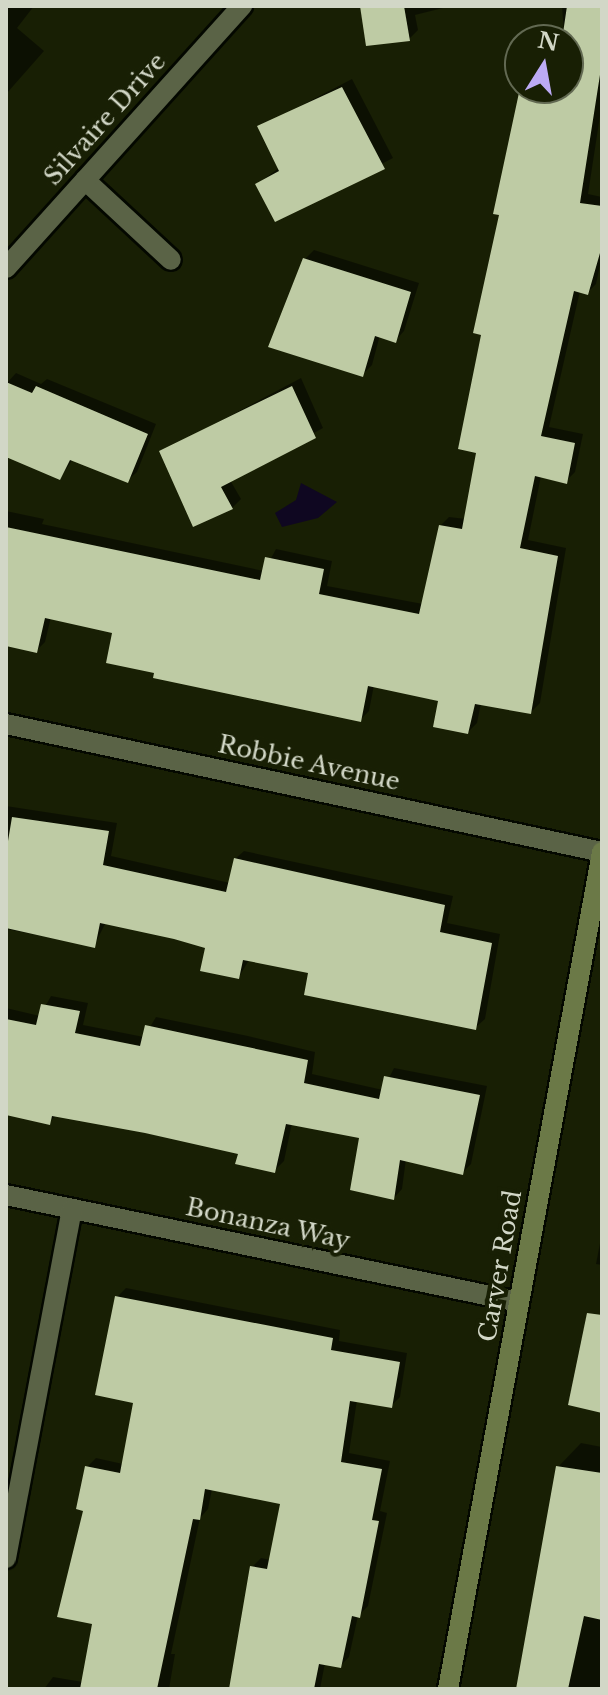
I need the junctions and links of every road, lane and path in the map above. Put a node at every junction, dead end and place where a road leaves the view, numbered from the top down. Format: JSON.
{"nodes":[{"id":1,"x":242,"y":6,"type":"edge"},
{"id":2,"x":85,"y":180,"type":"junction"},
{"id":3,"x":171,"y":260,"type":"dead end"},
{"id":4,"x":6,"y":268,"type":"edge"},
{"id":5,"x":6,"y":724,"type":"edge"},
{"id":6,"x":602,"y":852,"type":"edge"},
{"id":7,"x":6,"y":1195,"type":"edge"},
{"id":8,"x":72,"y":1209,"type":"junction"},
{"id":9,"x":519,"y":1302,"type":"junction"},
{"id":10,"x":6,"y":1558,"type":"edge"},
{"id":11,"x":448,"y":1689,"type":"edge"}],
"edges":[{"from":1,"to":2,"type":"street","name":"Silvaire Drive"},
{"from":2,"to":3,"type":"street"},
{"from":2,"to":4,"type":"street","name":"Silvaire Drive"},
{"from":5,"to":6,"type":"street","name":"Robbie Avenue"},
{"from":6,"to":9,"type":"street","name":"Carver Road"},
{"from":7,"to":8,"type":"street","name":"Bonanza Way"},
{"from":8,"to":9,"type":"street","name":"Bonanza Way"},
{"from":8,"to":10,"type":"street"},
{"from":9,"to":11,"type":"street","name":"Carver Road"}]}
